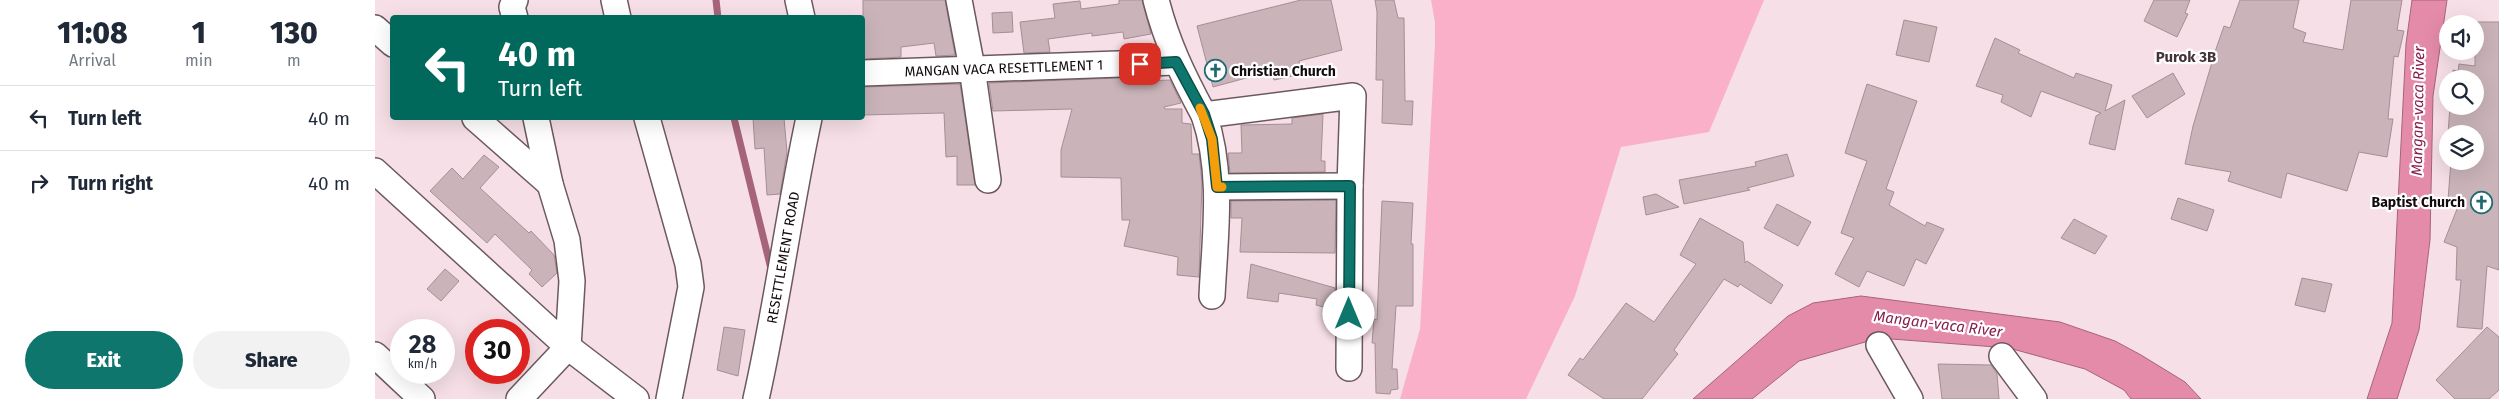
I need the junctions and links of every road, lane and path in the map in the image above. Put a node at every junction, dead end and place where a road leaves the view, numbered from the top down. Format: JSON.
{"nodes":[{"id":1,"x":613,"y":0,"type":"edge"},
{"id":2,"x":798,"y":0,"type":"edge"},
{"id":3,"x":959,"y":0,"type":"edge"},
{"id":4,"x":1156,"y":0,"type":"edge"},
{"id":5,"x":618,"y":15,"type":"edge"},
{"id":6,"x":801,"y":15,"type":"edge"},
{"id":7,"x":375,"y":28,"type":"edge"},
{"id":8,"x":390,"y":41,"type":"edge"},
{"id":9,"x":1176,"y":62,"type":"junction"},
{"id":10,"x":972,"y":68,"type":"junction"},
{"id":11,"x":865,"y":74,"type":"edge"},
{"id":12,"x":1204,"y":114,"type":"junction"},
{"id":13,"x":477,"y":120,"type":"edge"},
{"id":14,"x":536,"y":120,"type":"edge"},
{"id":15,"x":648,"y":120,"type":"edge"},
{"id":16,"x":809,"y":120,"type":"edge"},
{"id":17,"x":375,"y":171,"type":"edge"},
{"id":18,"x":988,"y":180,"type":"dead end"},
{"id":19,"x":550,"y":184,"type":"junction"},
{"id":20,"x":1350,"y":186,"type":"junction"},
{"id":21,"x":1217,"y":187,"type":"junction"},
{"id":22,"x":1212,"y":296,"type":"dead end"},
{"id":23,"x":1879,"y":345,"type":"dead end"},
{"id":24,"x":568,"y":347,"type":"junction"},
{"id":25,"x":375,"y":355,"type":"edge"},
{"id":26,"x":2003,"y":356,"type":"dead end"},
{"id":27,"x":1349,"y":368,"type":"dead end"},
{"id":28,"x":422,"y":399,"type":"edge"},
{"id":29,"x":519,"y":399,"type":"edge"},
{"id":30,"x":636,"y":399,"type":"edge"},
{"id":31,"x":669,"y":399,"type":"edge"},
{"id":32,"x":756,"y":399,"type":"edge"},
{"id":33,"x":1910,"y":399,"type":"edge"},
{"id":34,"x":2034,"y":399,"type":"edge"}],
"edges":[{"from":1,"to":5,"type":"street"},
{"from":2,"to":6,"type":"street"},
{"from":3,"to":10,"type":"street"},
{"from":4,"to":9,"type":"street"},
{"from":7,"to":8,"type":"street"},
{"from":9,"to":10,"type":"street","name":"MANGAN VACA RESETTLEMENT 1"},
{"from":9,"to":12,"type":"street"},
{"from":10,"to":11,"type":"street","name":"MANGAN VACA RESETTLEMENT 1"},
{"from":10,"to":18,"type":"street"},
{"from":12,"to":20,"type":"street"},
{"from":12,"to":21,"type":"street"},
{"from":13,"to":19,"type":"street"},
{"from":14,"to":19,"type":"street"},
{"from":15,"to":31,"type":"street"},
{"from":16,"to":32,"type":"street","name":"RESETTLEMENT ROAD"},
{"from":17,"to":24,"type":"street"},
{"from":19,"to":24,"type":"street"},
{"from":20,"to":21,"type":"street"},
{"from":20,"to":27,"type":"street"},
{"from":21,"to":22,"type":"street"},
{"from":23,"to":33,"type":"street"},
{"from":24,"to":29,"type":"street"},
{"from":24,"to":30,"type":"street"},
{"from":25,"to":28,"type":"street"},
{"from":26,"to":34,"type":"street"}]}
